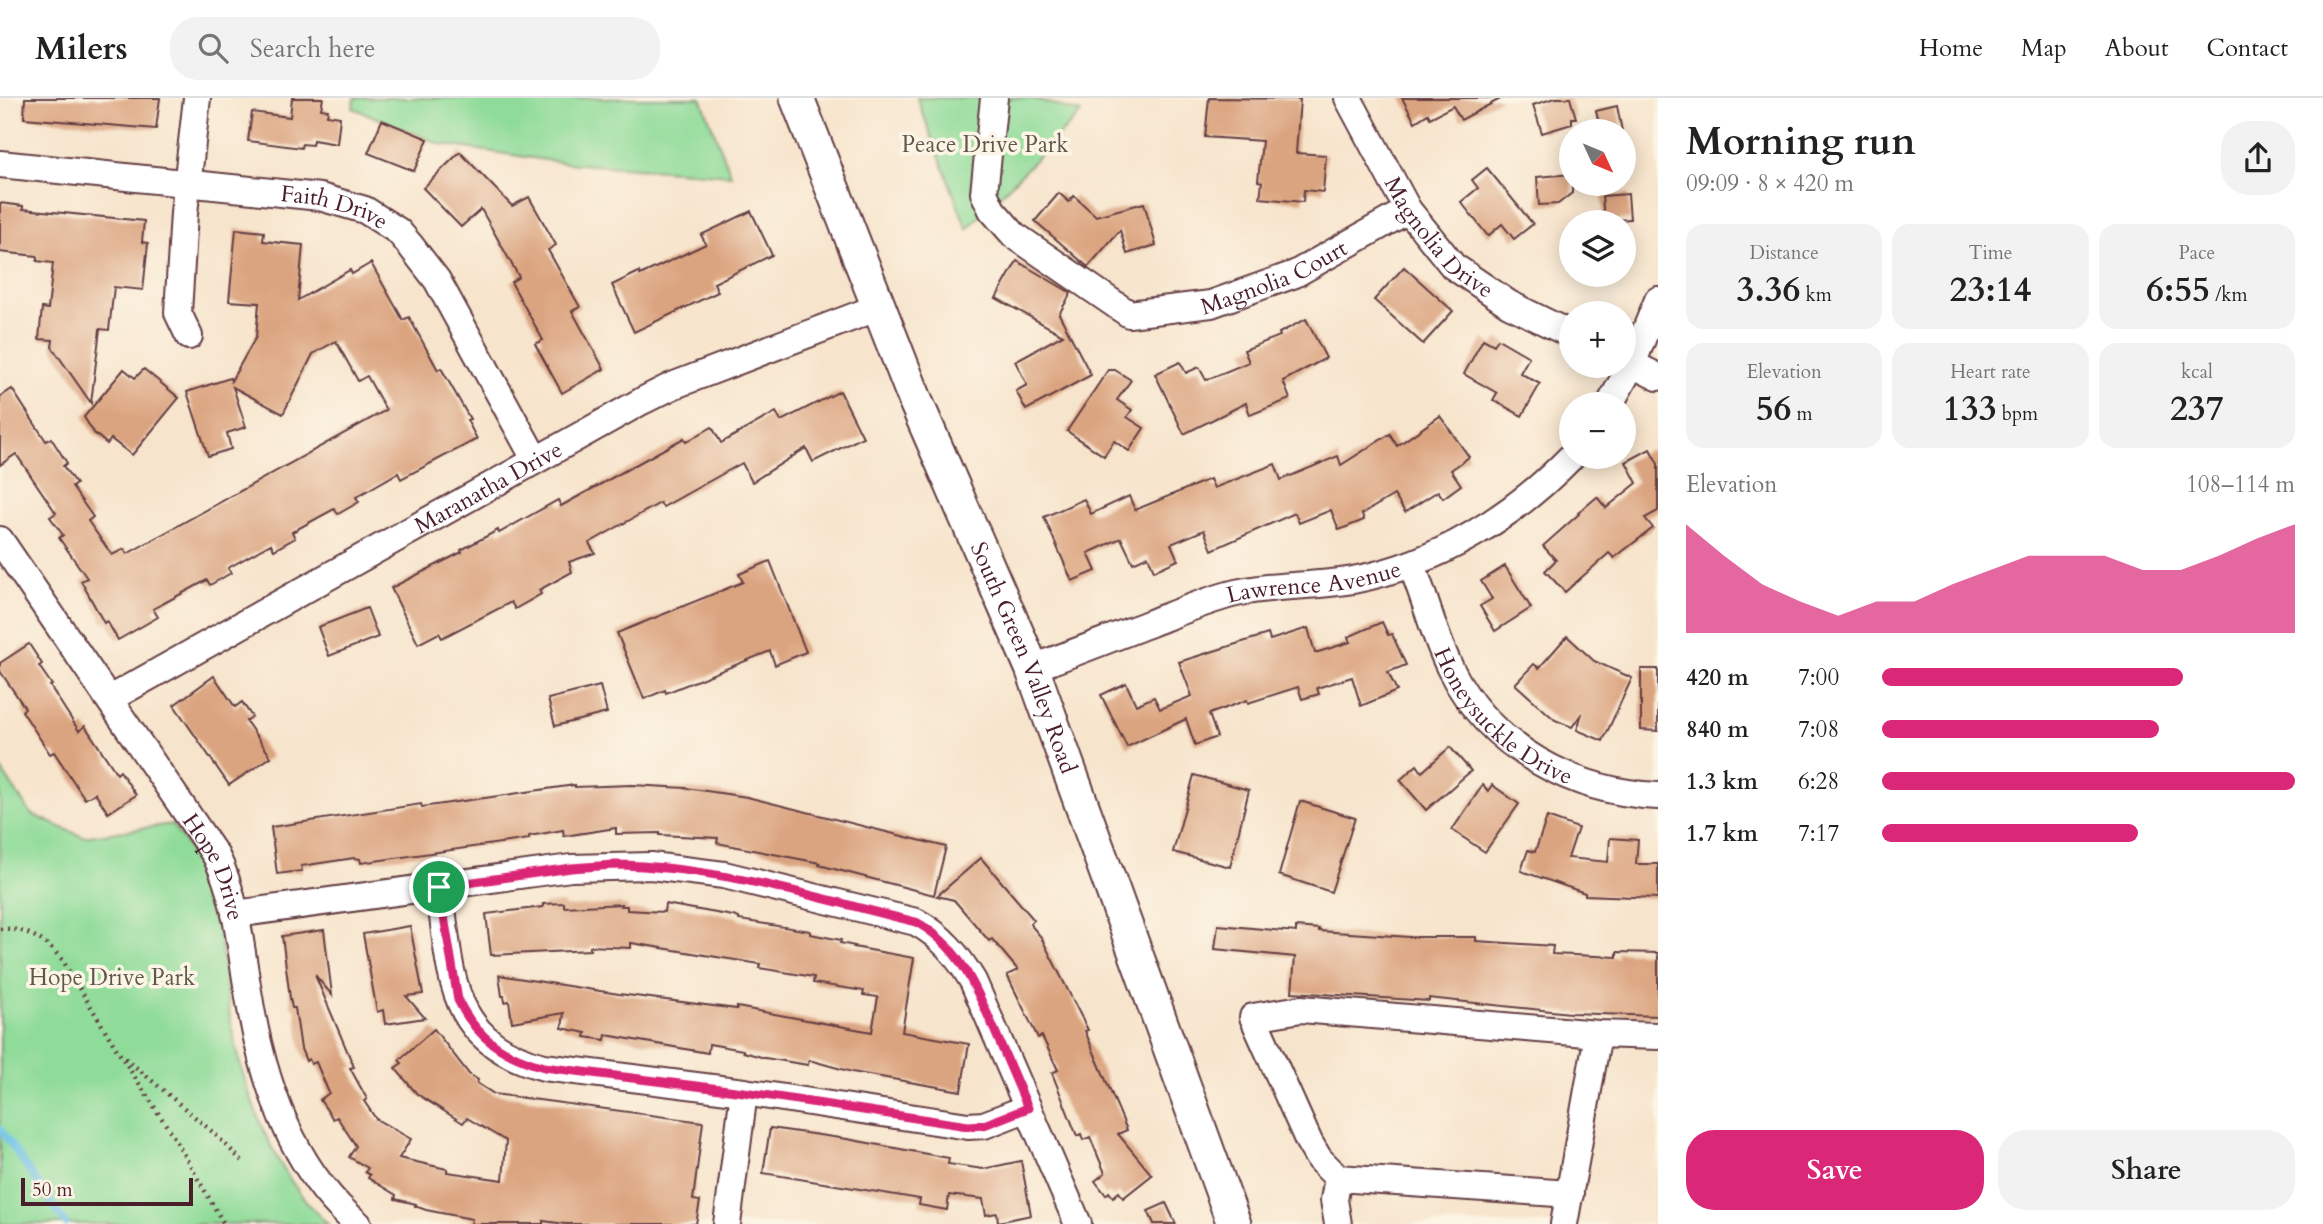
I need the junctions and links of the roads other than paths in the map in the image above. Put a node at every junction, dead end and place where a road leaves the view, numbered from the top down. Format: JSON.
{"nodes":[{"id":1,"x":197,"y":98,"type":"edge"},
{"id":2,"x":797,"y":98,"type":"edge"},
{"id":3,"x":994,"y":98,"type":"edge"},
{"id":4,"x":1348,"y":98,"type":"edge"},
{"id":5,"x":0,"y":164,"type":"edge"},
{"id":6,"x":188,"y":184,"type":"junction"},
{"id":7,"x":1408,"y":210,"type":"junction"},
{"id":8,"x":1658,"y":300,"type":"edge"},
{"id":9,"x":879,"y":307,"type":"junction"},
{"id":10,"x":1559,"y":329,"type":"edge"},
{"id":11,"x":189,"y":336,"type":"dead end"},
{"id":12,"x":1636,"y":345,"type":"edge"},
{"id":13,"x":1636,"y":366,"type":"edge"},
{"id":14,"x":1658,"y":377,"type":"edge"},
{"id":15,"x":536,"y":459,"type":"junction"},
{"id":16,"x":1559,"y":468,"type":"edge"},
{"id":17,"x":0,"y":540,"type":"edge"},
{"id":18,"x":1411,"y":564,"type":"junction"},
{"id":19,"x":1032,"y":668,"type":"junction"},
{"id":20,"x":111,"y":698,"type":"junction"},
{"id":21,"x":1658,"y":796,"type":"edge"},
{"id":22,"x":439,"y":887,"type":"junction"},
{"id":23,"x":235,"y":914,"type":"junction"},
{"id":24,"x":1598,"y":1034,"type":"junction"},
{"id":25,"x":1658,"y":1036,"type":"edge"},
{"id":26,"x":744,"y":1092,"type":"junction"},
{"id":27,"x":1028,"y":1108,"type":"junction"},
{"id":28,"x":1338,"y":1178,"type":"junction"},
{"id":29,"x":1570,"y":1194,"type":"junction"},
{"id":30,"x":358,"y":1224,"type":"edge"},
{"id":31,"x":727,"y":1224,"type":"edge"},
{"id":32,"x":1078,"y":1224,"type":"edge"},
{"id":33,"x":1234,"y":1224,"type":"edge"},
{"id":34,"x":1338,"y":1224,"type":"edge"},
{"id":35,"x":1564,"y":1224,"type":"edge"}],
"edges":[{"from":1,"to":6,"type":"street"},
{"from":2,"to":9,"type":"main road","name":"South Green Valley Road"},
{"from":3,"to":7,"type":"street","name":"Magnolia Court"},
{"from":4,"to":7,"type":"street","name":"Magnolia Drive"},
{"from":5,"to":6,"type":"street","name":"Faith Drive"},
{"from":6,"to":11,"type":"street"},
{"from":6,"to":15,"type":"street","name":"Faith Drive"},
{"from":7,"to":10,"type":"street","name":"Magnolia Drive"},
{"from":8,"to":12,"type":"street"},
{"from":9,"to":15,"type":"street","name":"Maranatha Drive"},
{"from":9,"to":19,"type":"main road","name":"South Green Valley Road"},
{"from":13,"to":14,"type":"street"},
{"from":15,"to":20,"type":"street","name":"Maranatha Drive"},
{"from":16,"to":18,"type":"street","name":"Lawrence Avenue"},
{"from":17,"to":20,"type":"street","name":"Hope Drive"},
{"from":18,"to":19,"type":"street","name":"Lawrence Avenue"},
{"from":18,"to":21,"type":"street","name":"Honeysuckle Drive"},
{"from":19,"to":33,"type":"main road","name":"South Green Valley Road"},
{"from":20,"to":23,"type":"street","name":"Hope Drive"},
{"from":22,"to":23,"type":"street"},
{"from":22,"to":26,"type":"street"},
{"from":22,"to":27,"type":"street"},
{"from":23,"to":30,"type":"street","name":"Hope Drive"},
{"from":24,"to":25,"type":"street"},
{"from":24,"to":28,"type":"street"},
{"from":24,"to":29,"type":"street"},
{"from":26,"to":27,"type":"street"},
{"from":26,"to":31,"type":"street"},
{"from":27,"to":32,"type":"street"},
{"from":28,"to":29,"type":"street"},
{"from":28,"to":34,"type":"street"},
{"from":29,"to":35,"type":"street"}]}
